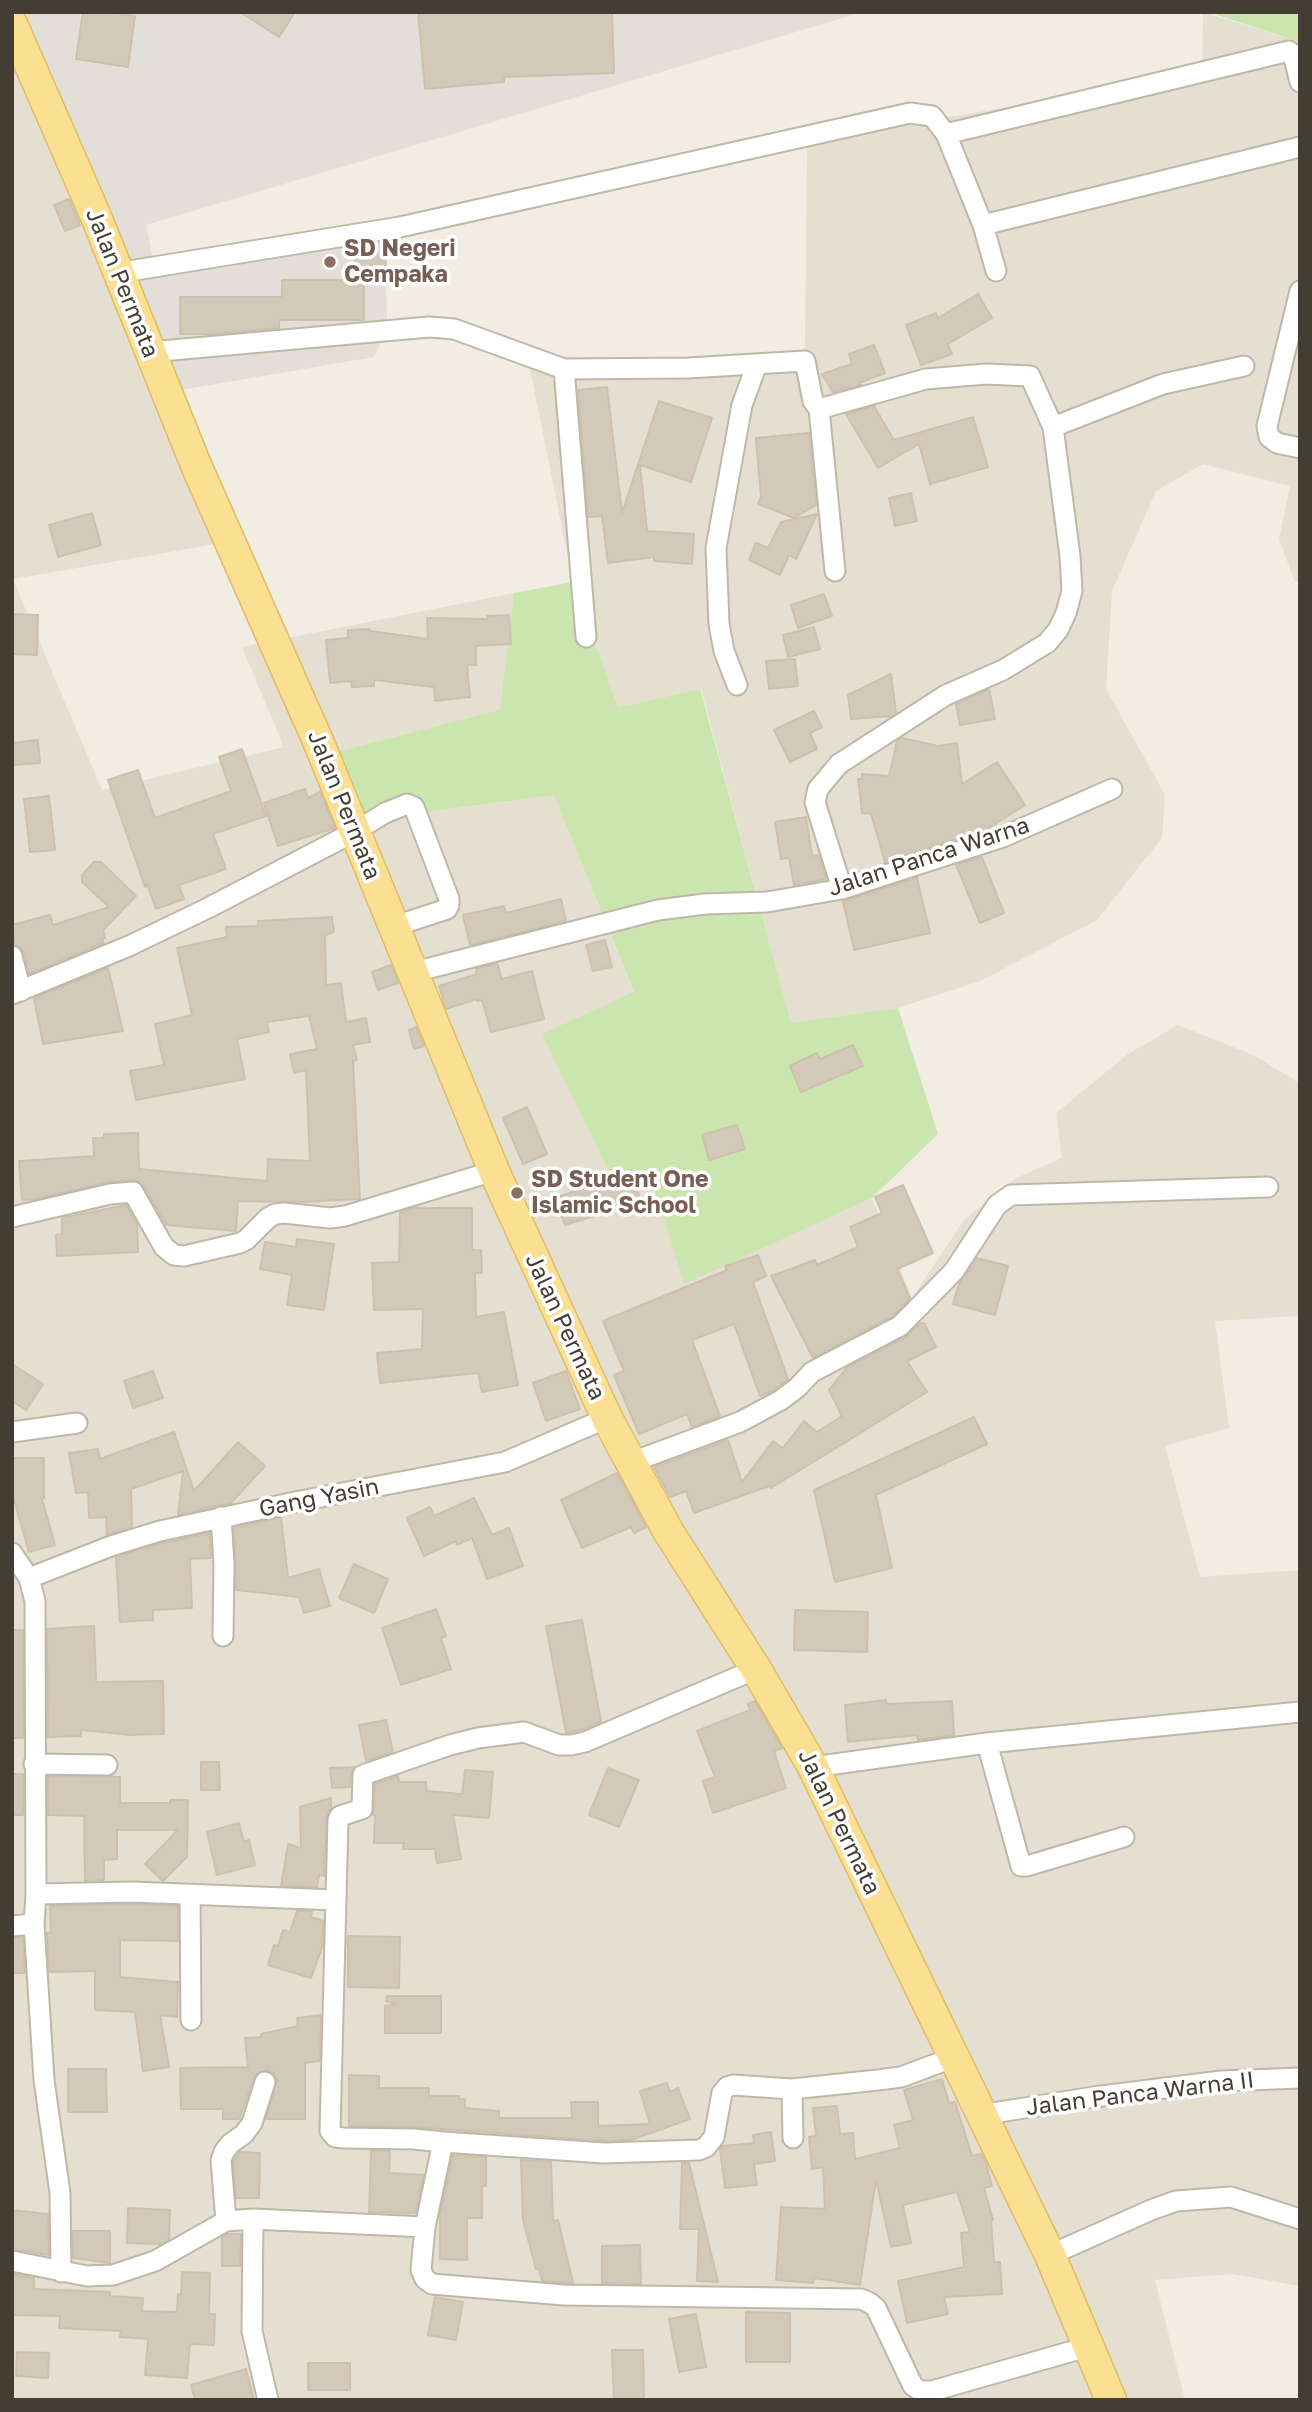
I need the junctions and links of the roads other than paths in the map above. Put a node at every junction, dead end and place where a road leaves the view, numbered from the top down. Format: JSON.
{"nodes":[{"id":1,"x":12,"y":24,"type":"edge"},
{"id":2,"x":1300,"y":82,"type":"edge"},
{"id":3,"x":946,"y":134,"type":"junction"},
{"id":4,"x":1300,"y":147,"type":"edge"},
{"id":5,"x":983,"y":225,"type":"junction"},
{"id":6,"x":996,"y":271,"type":"dead end"},
{"id":7,"x":117,"y":274,"type":"junction"},
{"id":8,"x":1300,"y":291,"type":"edge"},
{"id":9,"x":149,"y":352,"type":"junction"},
{"id":10,"x":757,"y":364,"type":"junction"},
{"id":11,"x":1244,"y":366,"type":"dead end"},
{"id":12,"x":564,"y":369,"type":"junction"},
{"id":13,"x":819,"y":409,"type":"junction"},
{"id":14,"x":1053,"y":427,"type":"junction"},
{"id":15,"x":1300,"y":448,"type":"edge"},
{"id":16,"x":835,"y":571,"type":"dead end"},
{"id":17,"x":586,"y":637,"type":"dead end"},
{"id":18,"x":737,"y":685,"type":"dead end"},
{"id":19,"x":1112,"y":789,"type":"dead end"},
{"id":20,"x":354,"y":832,"type":"junction"},
{"id":21,"x":842,"y":889,"type":"junction"},
{"id":22,"x":395,"y":926,"type":"junction"},
{"id":23,"x":12,"y":956,"type":"edge"},
{"id":24,"x":414,"y":972,"type":"junction"},
{"id":25,"x":17,"y":993,"type":"edge"},
{"id":26,"x":494,"y":1171,"type":"junction"},
{"id":27,"x":1268,"y":1188,"type":"dead end"},
{"id":28,"x":12,"y":1217,"type":"edge"},
{"id":29,"x":607,"y":1418,"type":"junction"},
{"id":30,"x":77,"y":1423,"type":"dead end"},
{"id":31,"x":12,"y":1432,"type":"edge"},
{"id":32,"x":632,"y":1462,"type":"junction"},
{"id":33,"x":221,"y":1517,"type":"junction"},
{"id":34,"x":12,"y":1553,"type":"edge"},
{"id":35,"x":30,"y":1578,"type":"junction"},
{"id":36,"x":223,"y":1636,"type":"dead end"},
{"id":37,"x":756,"y":1668,"type":"junction"},
{"id":38,"x":1300,"y":1712,"type":"edge"},
{"id":39,"x":987,"y":1743,"type":"junction"},
{"id":40,"x":34,"y":1764,"type":"junction"},
{"id":41,"x":107,"y":1765,"type":"dead end"},
{"id":42,"x":813,"y":1767,"type":"junction"},
{"id":43,"x":1124,"y":1837,"type":"dead end"},
{"id":44,"x":36,"y":1894,"type":"junction"},
{"id":45,"x":190,"y":1895,"type":"junction"},
{"id":46,"x":335,"y":1900,"type":"junction"},
{"id":47,"x":34,"y":1924,"type":"junction"},
{"id":48,"x":12,"y":1926,"type":"edge"},
{"id":49,"x":191,"y":2020,"type":"dead end"},
{"id":50,"x":952,"y":2058,"type":"junction"},
{"id":51,"x":1300,"y":2078,"type":"edge"},
{"id":52,"x":265,"y":2082,"type":"dead end"},
{"id":53,"x":792,"y":2089,"type":"junction"},
{"id":54,"x":980,"y":2115,"type":"junction"},
{"id":55,"x":793,"y":2138,"type":"dead end"},
{"id":56,"x":443,"y":2142,"type":"junction"},
{"id":57,"x":253,"y":2219,"type":"junction"},
{"id":58,"x":1300,"y":2219,"type":"edge"},
{"id":59,"x":226,"y":2221,"type":"junction"},
{"id":60,"x":425,"y":2227,"type":"junction"},
{"id":61,"x":1050,"y":2255,"type":"junction"},
{"id":62,"x":12,"y":2261,"type":"edge"},
{"id":63,"x":61,"y":2272,"type":"junction"},
{"id":64,"x":1087,"y":2347,"type":"junction"},
{"id":65,"x":268,"y":2400,"type":"edge"},
{"id":66,"x":1111,"y":2400,"type":"edge"}],
"edges":[{"from":1,"to":7,"type":"main road","name":"Jalan Permata"},
{"from":2,"to":3,"type":"street"},
{"from":3,"to":5,"type":"street"},
{"from":3,"to":7,"type":"street"},
{"from":4,"to":5,"type":"street"},
{"from":5,"to":6,"type":"street"},
{"from":7,"to":9,"type":"main road","name":"Jalan Permata"},
{"from":8,"to":15,"type":"street"},
{"from":9,"to":12,"type":"street"},
{"from":9,"to":20,"type":"main road","name":"Jalan Permata"},
{"from":10,"to":12,"type":"street"},
{"from":10,"to":13,"type":"street"},
{"from":10,"to":18,"type":"street"},
{"from":11,"to":14,"type":"street"},
{"from":12,"to":17,"type":"street"},
{"from":13,"to":14,"type":"street"},
{"from":13,"to":16,"type":"street"},
{"from":14,"to":21,"type":"street"},
{"from":19,"to":21,"type":"street","name":"Jalan Panca Warna"},
{"from":20,"to":22,"type":"main road","name":"Jalan Permata"},
{"from":20,"to":22,"type":"street"},
{"from":20,"to":25,"type":"street"},
{"from":21,"to":24,"type":"street","name":"Jalan Panca Warna"},
{"from":22,"to":24,"type":"main road","name":"Jalan Permata"},
{"from":23,"to":25,"type":"street"},
{"from":24,"to":26,"type":"main road","name":"Jalan Permata"},
{"from":26,"to":28,"type":"street"},
{"from":26,"to":29,"type":"main road","name":"Jalan Permata"},
{"from":27,"to":32,"type":"street"},
{"from":29,"to":32,"type":"main road","name":"Jalan Permata"},
{"from":29,"to":33,"type":"street","name":"Gang Yasin"},
{"from":30,"to":31,"type":"street"},
{"from":32,"to":37,"type":"main road","name":"Jalan Permata"},
{"from":33,"to":35,"type":"street","name":"Gang Yasin"},
{"from":33,"to":36,"type":"street"},
{"from":34,"to":35,"type":"street"},
{"from":35,"to":40,"type":"street"},
{"from":37,"to":42,"type":"main road","name":"Jalan Permata"},
{"from":37,"to":46,"type":"street"},
{"from":38,"to":39,"type":"street"},
{"from":39,"to":42,"type":"street"},
{"from":39,"to":43,"type":"street"},
{"from":40,"to":41,"type":"street"},
{"from":40,"to":44,"type":"street"},
{"from":42,"to":50,"type":"main road","name":"Jalan Permata"},
{"from":44,"to":45,"type":"street"},
{"from":44,"to":47,"type":"street"},
{"from":45,"to":46,"type":"street"},
{"from":45,"to":49,"type":"street"},
{"from":46,"to":56,"type":"street"},
{"from":47,"to":48,"type":"street"},
{"from":47,"to":63,"type":"street"},
{"from":50,"to":53,"type":"street"},
{"from":50,"to":54,"type":"main road","name":"Jalan Permata"},
{"from":51,"to":54,"type":"street","name":"Jalan Panca Warna II"},
{"from":52,"to":59,"type":"street"},
{"from":53,"to":55,"type":"street"},
{"from":53,"to":56,"type":"street"},
{"from":54,"to":61,"type":"main road","name":"Jalan Permata"},
{"from":56,"to":60,"type":"street"},
{"from":57,"to":59,"type":"street"},
{"from":57,"to":60,"type":"street"},
{"from":57,"to":65,"type":"street"},
{"from":58,"to":61,"type":"street"},
{"from":59,"to":63,"type":"street"},
{"from":60,"to":64,"type":"street"},
{"from":61,"to":64,"type":"main road","name":"Jalan Permata"},
{"from":62,"to":63,"type":"street"},
{"from":64,"to":66,"type":"main road","name":"Jalan Permata"}]}
